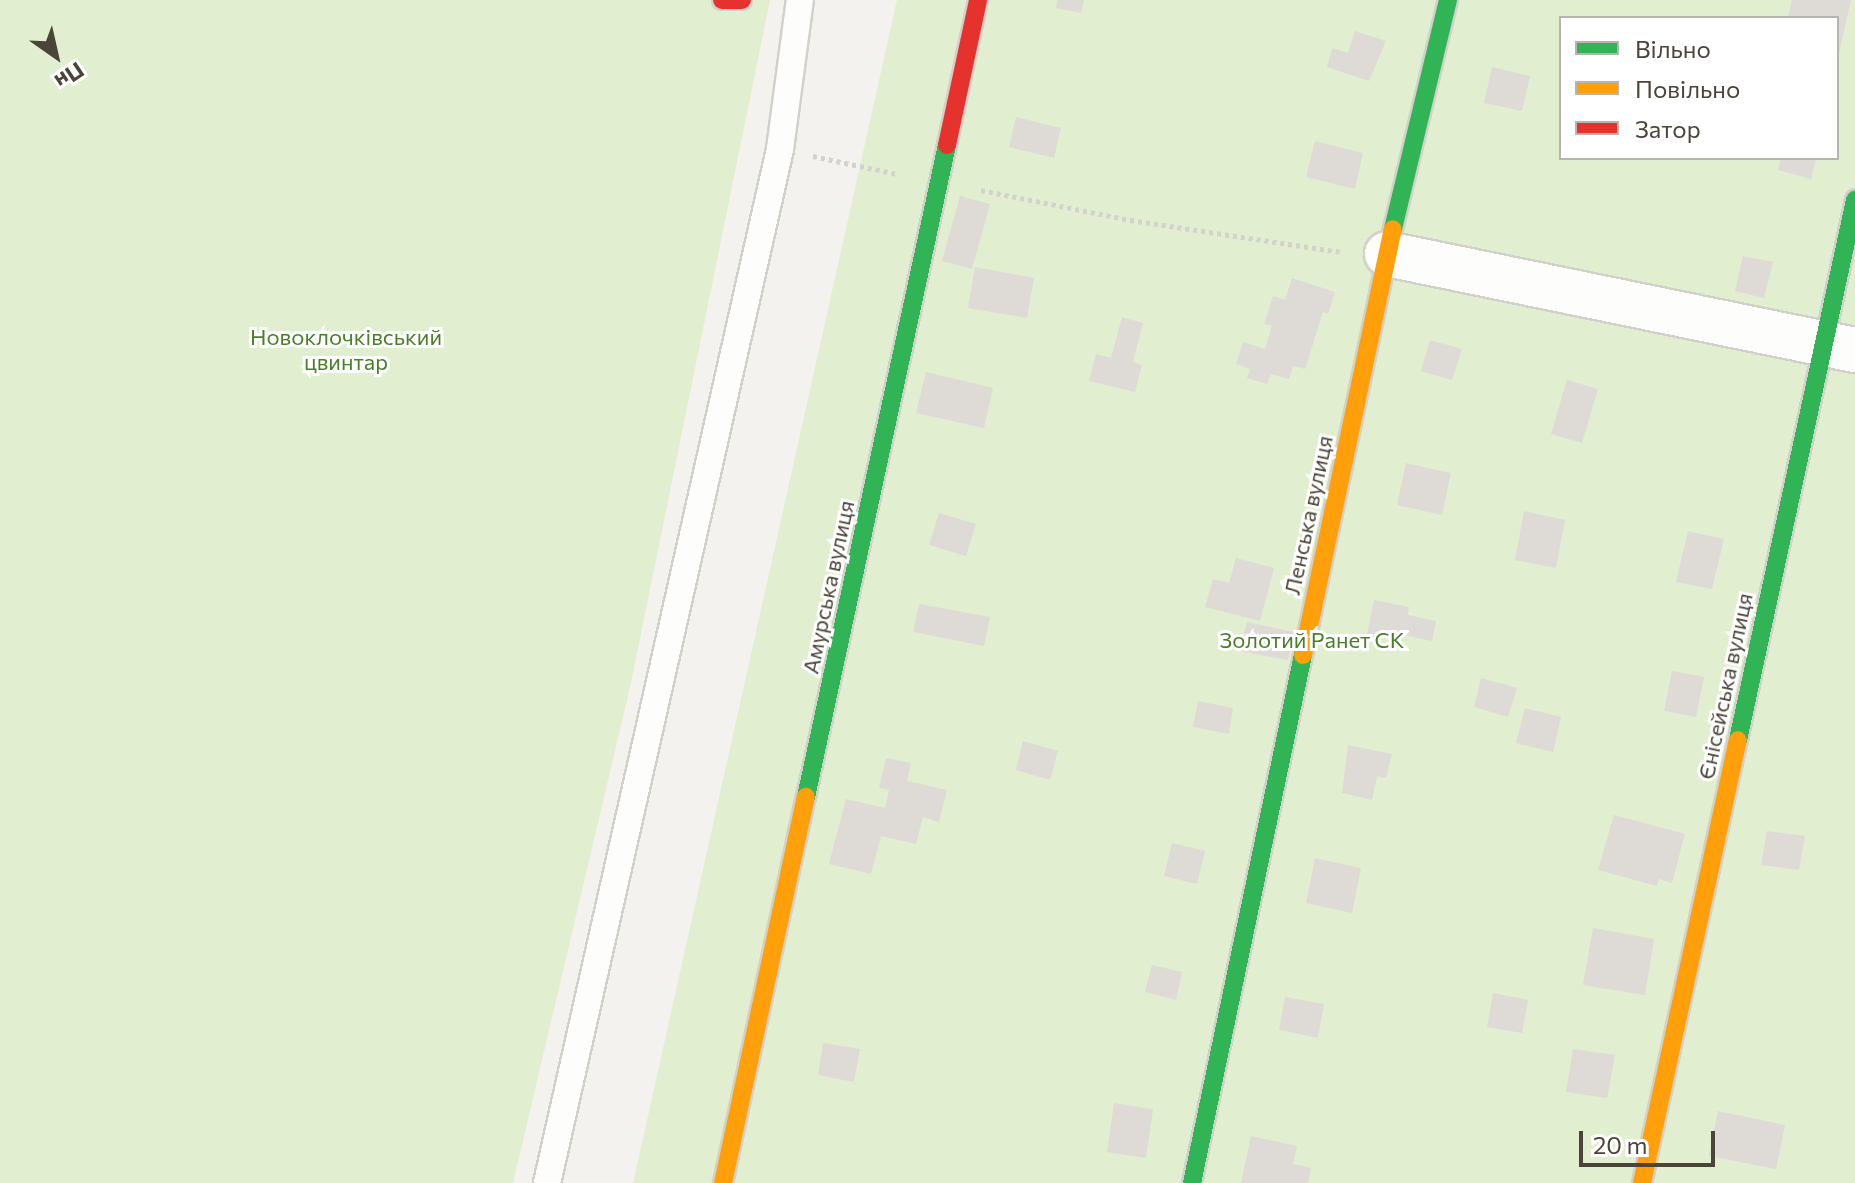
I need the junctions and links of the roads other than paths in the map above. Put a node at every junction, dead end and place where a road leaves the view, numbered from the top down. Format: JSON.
{"nodes":[{"id":1,"x":722,"y":0,"type":"edge"},
{"id":2,"x":742,"y":0,"type":"edge"},
{"id":3,"x":800,"y":0,"type":"edge"},
{"id":4,"x":978,"y":0,"type":"edge"},
{"id":5,"x":1448,"y":0,"type":"edge"},
{"id":6,"x":1855,"y":200,"type":"edge"},
{"id":7,"x":1387,"y":257,"type":"junction"},
{"id":8,"x":1840,"y":346,"type":"edge"},
{"id":9,"x":547,"y":1183,"type":"edge"},
{"id":10,"x":723,"y":1183,"type":"edge"},
{"id":11,"x":1192,"y":1183,"type":"edge"},
{"id":12,"x":1642,"y":1183,"type":"edge"}],
"edges":[{"from":1,"to":2,"type":"street"},
{"from":3,"to":9,"type":"lane"},
{"from":4,"to":10,"type":"street","name":"Амурська вулиця"},
{"from":5,"to":7,"type":"street","name":"Ленська вулиця"},
{"from":6,"to":8,"type":"street","name":"Єнісейська вулиця"},
{"from":7,"to":8,"type":"street"},
{"from":7,"to":11,"type":"street","name":"Ленська вулиця"},
{"from":8,"to":12,"type":"street","name":"Єнісейська вулиця"}]}
